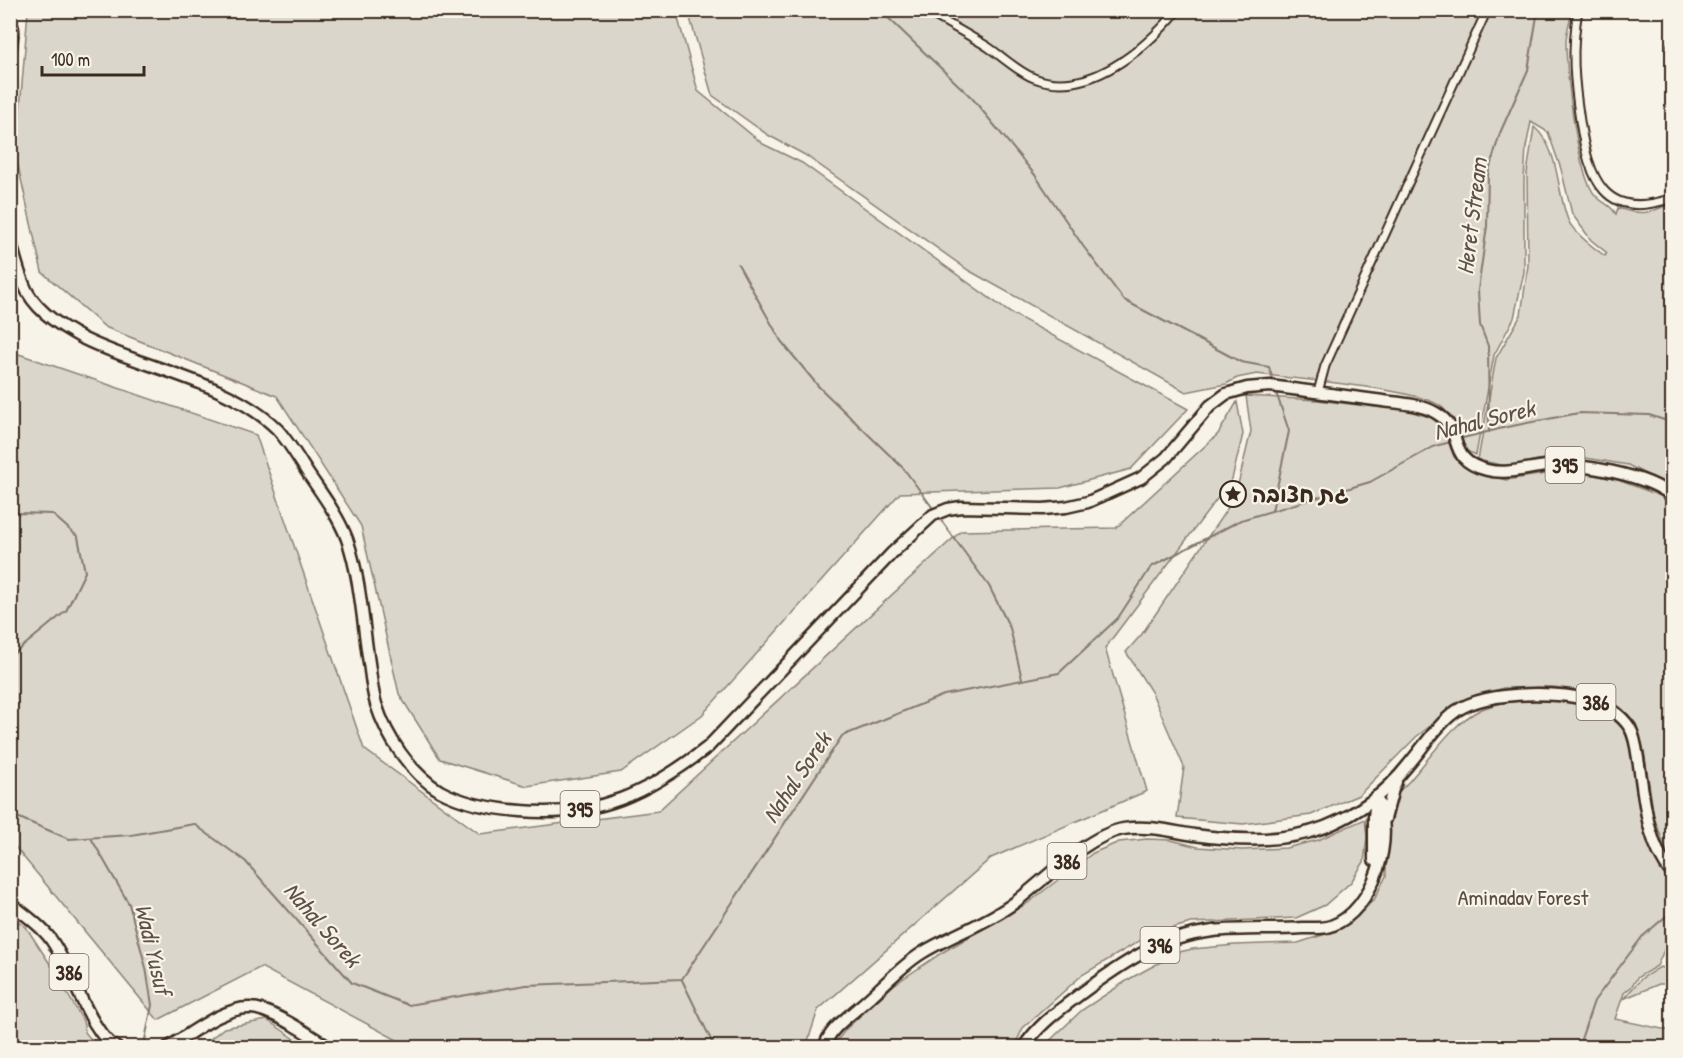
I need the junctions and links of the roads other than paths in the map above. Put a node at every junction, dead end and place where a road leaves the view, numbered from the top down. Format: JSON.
{"nodes":[{"id":1,"x":854,"y":10,"type":"edge"},
{"id":2,"x":866,"y":10,"type":"edge"},
{"id":3,"x":924,"y":10,"type":"edge"},
{"id":4,"x":1178,"y":10,"type":"edge"},
{"id":5,"x":1487,"y":10,"type":"edge"},
{"id":6,"x":1578,"y":10,"type":"edge"},
{"id":7,"x":10,"y":20,"type":"edge"},
{"id":8,"x":1672,"y":45,"type":"edge"},
{"id":9,"x":10,"y":54,"type":"edge"},
{"id":10,"x":1672,"y":59,"type":"edge"},
{"id":11,"x":1672,"y":198,"type":"edge"},
{"id":12,"x":10,"y":239,"type":"edge"},
{"id":13,"x":1318,"y":392,"type":"junction"},
{"id":14,"x":1672,"y":496,"type":"edge"},
{"id":15,"x":1399,"y":776,"type":"junction"},
{"id":16,"x":1376,"y":797,"type":"junction"},
{"id":17,"x":1383,"y":828,"type":"junction"},
{"id":18,"x":1672,"y":874,"type":"edge"},
{"id":19,"x":10,"y":903,"type":"edge"},
{"id":20,"x":1330,"y":927,"type":"junction"},
{"id":21,"x":117,"y":1047,"type":"edge"},
{"id":22,"x":167,"y":1047,"type":"edge"},
{"id":23,"x":330,"y":1047,"type":"edge"},
{"id":24,"x":824,"y":1047,"type":"edge"},
{"id":25,"x":1023,"y":1047,"type":"edge"}],
"edges":[{"from":1,"to":2,"type":"street"},
{"from":3,"to":4,"type":"street"},
{"from":5,"to":13,"type":"street"},
{"from":6,"to":11,"type":"street"},
{"from":7,"to":9,"type":"main road"},
{"from":8,"to":10,"type":"street"},
{"from":12,"to":13,"type":"main road","number":"395"},
{"from":13,"to":14,"type":"main road","number":"395"},
{"from":15,"to":16,"type":"main road","number":"386"},
{"from":15,"to":17,"type":"main road"},
{"from":15,"to":18,"type":"main road","number":"386"},
{"from":16,"to":17,"type":"main road"},
{"from":16,"to":20,"type":"main road"},
{"from":16,"to":24,"type":"main road","number":"386"},
{"from":17,"to":20,"type":"main road"},
{"from":19,"to":21,"type":"main road","number":"386"},
{"from":20,"to":25,"type":"main road","number":"396"},
{"from":22,"to":23,"type":"main road"}]}
